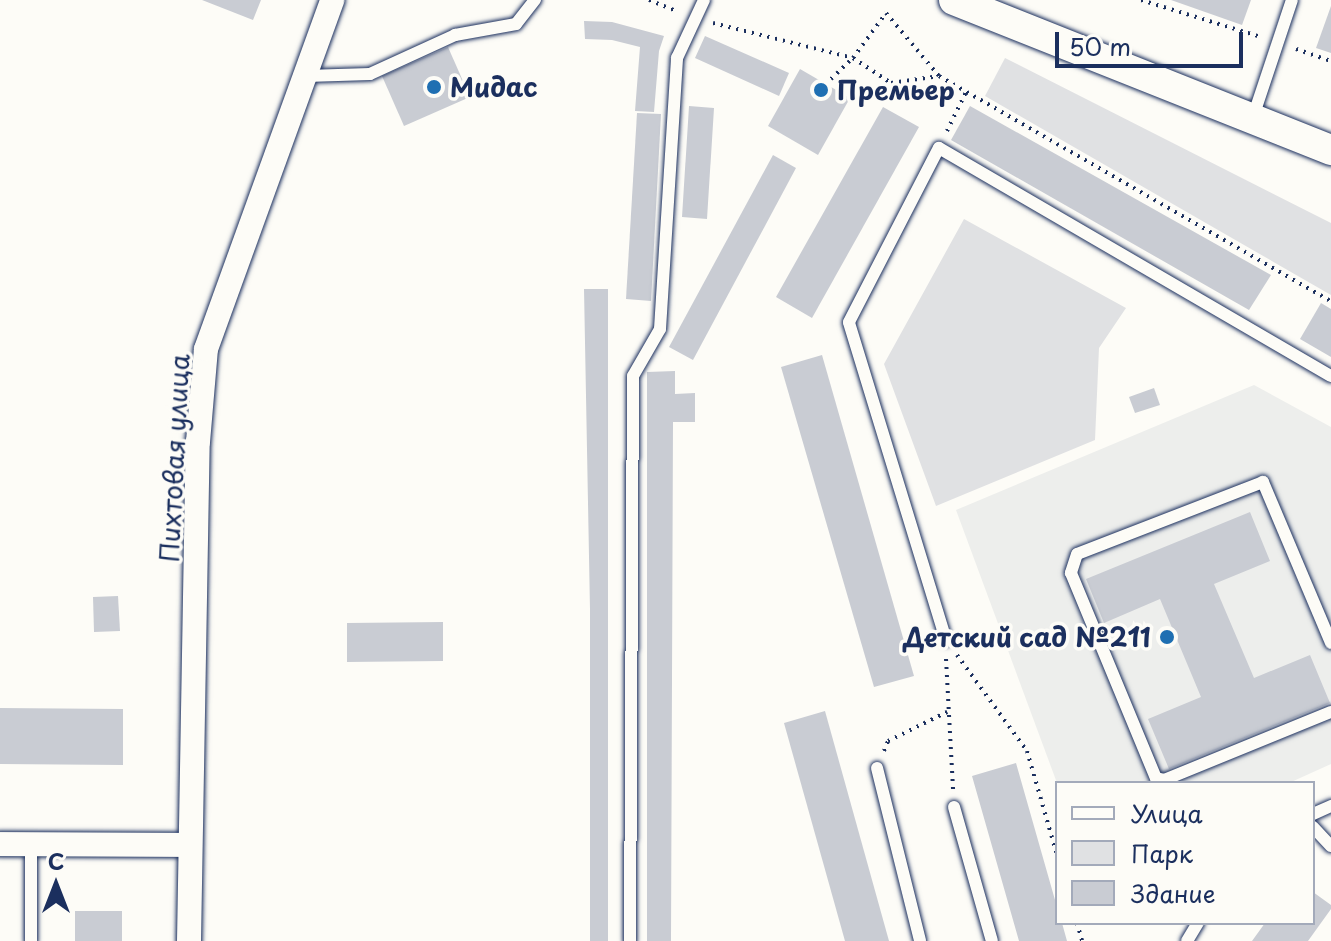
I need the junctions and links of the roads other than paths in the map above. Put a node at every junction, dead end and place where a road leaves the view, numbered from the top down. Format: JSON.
{"nodes":[{"id":1,"x":332,"y":0,"type":"edge"},
{"id":2,"x":535,"y":0,"type":"edge"},
{"id":3,"x":704,"y":0,"type":"edge"},
{"id":4,"x":954,"y":0,"type":"edge"},
{"id":5,"x":1292,"y":0,"type":"edge"},
{"id":6,"x":306,"y":76,"type":"junction"},
{"id":7,"x":1253,"y":117,"type":"junction"},
{"id":8,"x":1331,"y":150,"type":"edge"},
{"id":9,"x":1331,"y":376,"type":"edge"},
{"id":10,"x":946,"y":640,"type":"road end"},
{"id":11,"x":1331,"y":643,"type":"edge"},
{"id":12,"x":1331,"y":712,"type":"edge"},
{"id":13,"x":877,"y":768,"type":"road end"},
{"id":14,"x":954,"y":807,"type":"road end"},
{"id":15,"x":1315,"y":829,"type":"edge"},
{"id":16,"x":0,"y":844,"type":"edge"},
{"id":17,"x":31,"y":844,"type":"junction"},
{"id":18,"x":188,"y":845,"type":"junction"},
{"id":19,"x":1331,"y":846,"type":"edge"},
{"id":20,"x":31,"y":941,"type":"edge"},
{"id":21,"x":189,"y":941,"type":"edge"},
{"id":22,"x":630,"y":941,"type":"edge"},
{"id":23,"x":920,"y":941,"type":"edge"},
{"id":24,"x":992,"y":941,"type":"edge"}],
"edges":[{"from":1,"to":6,"type":"street","name":"Пихтовая улица"},
{"from":2,"to":6,"type":"lane"},
{"from":3,"to":22,"type":"lane"},
{"from":4,"to":7,"type":"street"},
{"from":5,"to":7,"type":"lane"},
{"from":6,"to":18,"type":"street","name":"Пихтовая улица"},
{"from":7,"to":8,"type":"street"},
{"from":9,"to":10,"type":"lane"},
{"from":11,"to":12,"type":"lane"},
{"from":13,"to":23,"type":"lane"},
{"from":14,"to":24,"type":"lane"},
{"from":15,"to":19,"type":"lane"},
{"from":16,"to":17,"type":"street"},
{"from":17,"to":18,"type":"street"},
{"from":17,"to":20,"type":"lane"},
{"from":18,"to":21,"type":"street","name":"Пихтовая улица"}]}
